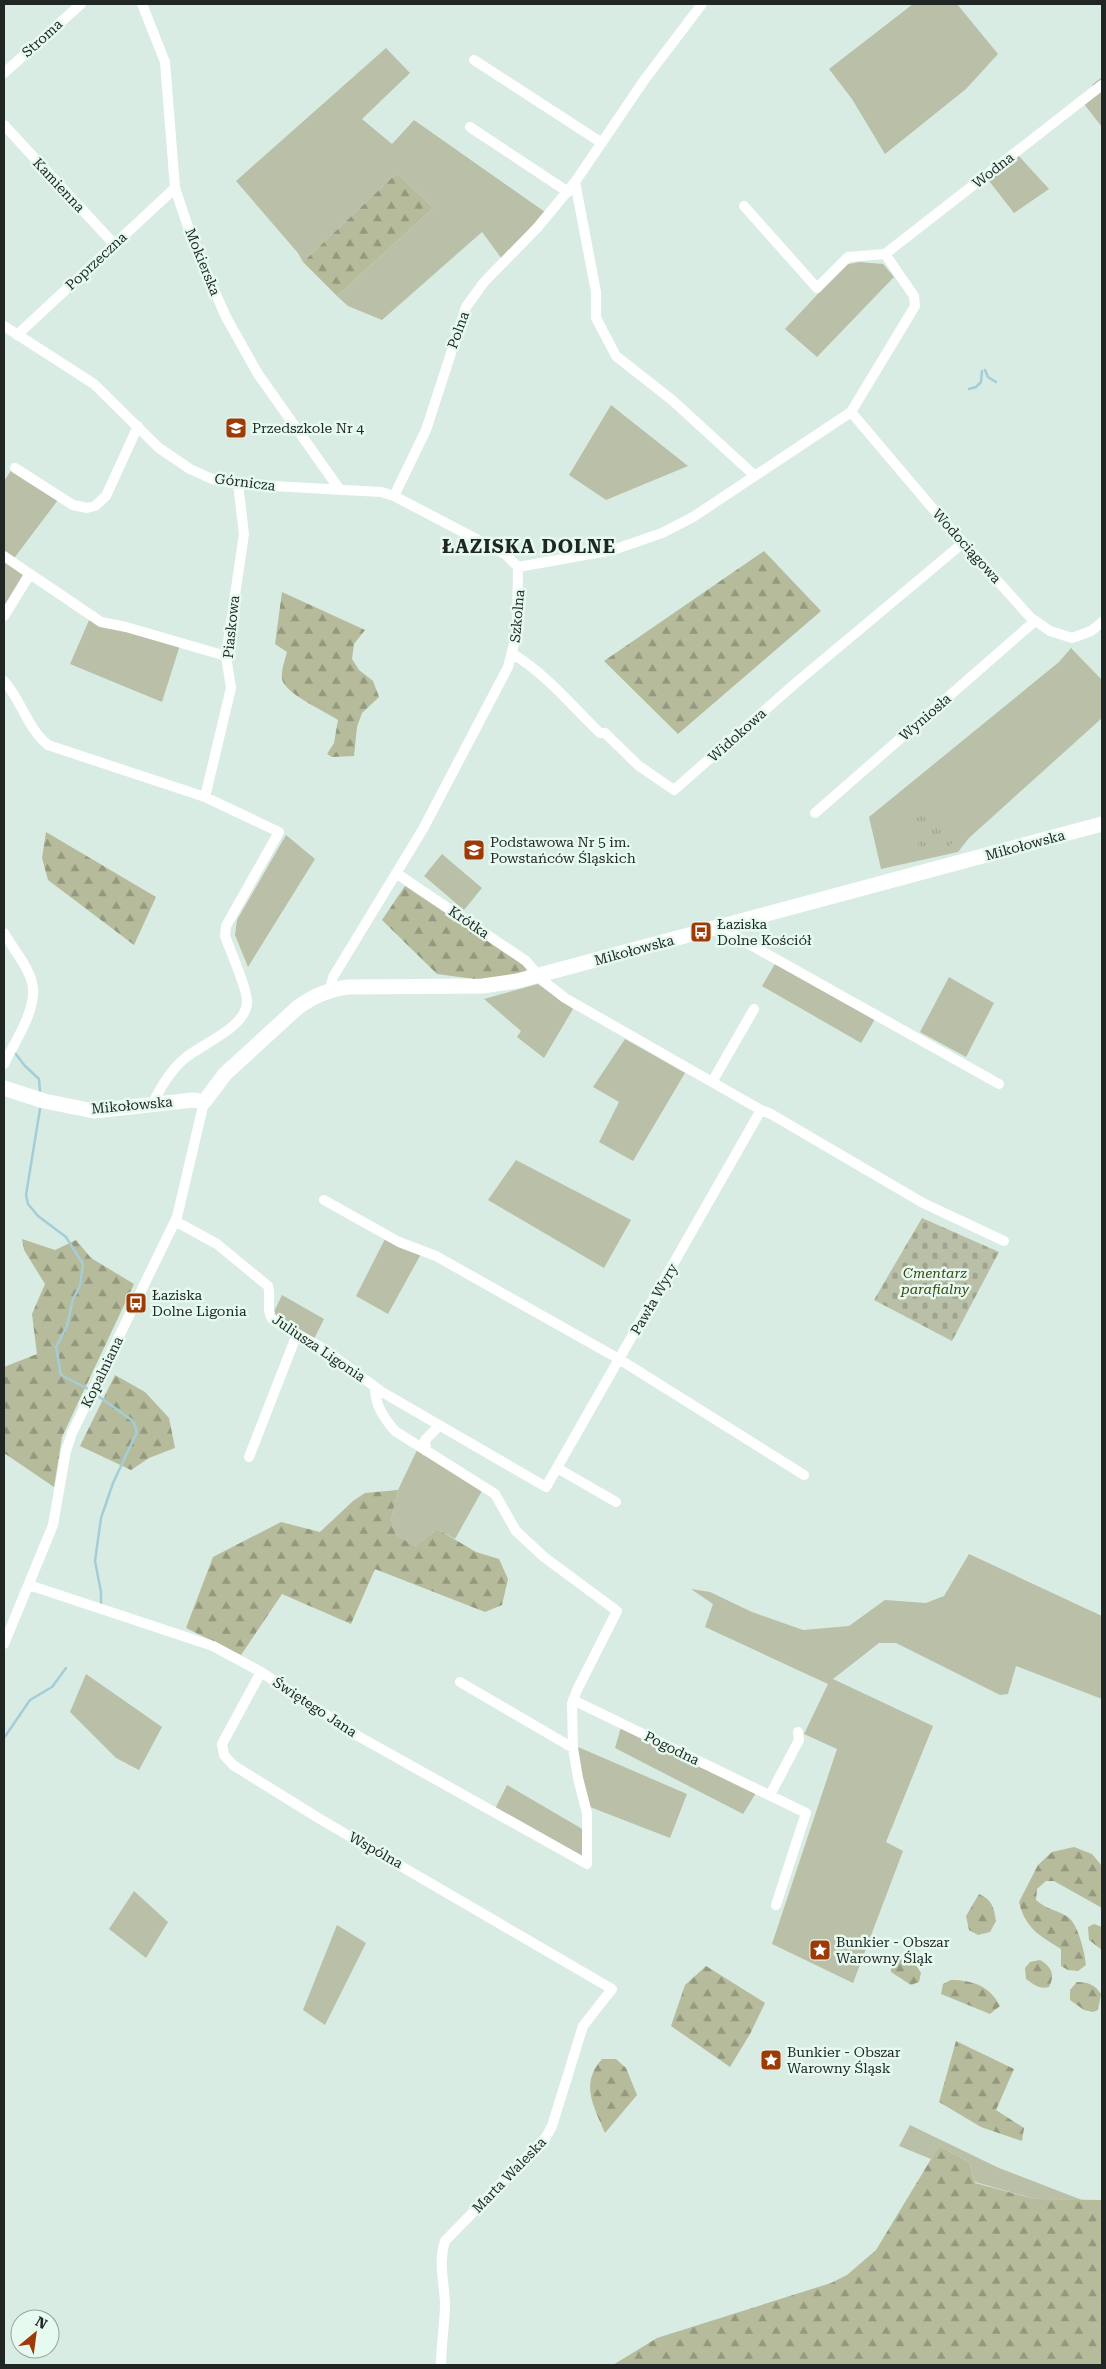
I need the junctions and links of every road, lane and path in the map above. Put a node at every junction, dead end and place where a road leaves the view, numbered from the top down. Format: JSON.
{"nodes":[{"id":1,"x":81,"y":4,"type":"edge"},
{"id":2,"x":142,"y":4,"type":"edge"},
{"id":3,"x":702,"y":4,"type":"edge"},
{"id":4,"x":474,"y":60,"type":"dead end"},
{"id":5,"x":4,"y":73,"type":"edge"},
{"id":6,"x":1102,"y":85,"type":"edge"},
{"id":7,"x":4,"y":125,"type":"edge"},
{"id":8,"x":470,"y":127,"type":"dead end"},
{"id":9,"x":602,"y":144,"type":"junction"},
{"id":10,"x":575,"y":182,"type":"junction"},
{"id":11,"x":175,"y":188,"type":"junction"},
{"id":12,"x":568,"y":192,"type":"junction"},
{"id":13,"x":744,"y":206,"type":"dead end"},
{"id":14,"x":114,"y":244,"type":"junction"},
{"id":15,"x":884,"y":254,"type":"junction"},
{"id":16,"x":4,"y":326,"type":"edge"},
{"id":17,"x":17,"y":334,"type":"junction"},
{"id":18,"x":851,"y":412,"type":"junction"},
{"id":19,"x":138,"y":426,"type":"junction"},
{"id":20,"x":15,"y":468,"type":"dead end"},
{"id":21,"x":754,"y":475,"type":"junction"},
{"id":22,"x":238,"y":484,"type":"junction"},
{"id":23,"x":340,"y":490,"type":"junction"},
{"id":24,"x":394,"y":496,"type":"junction"},
{"id":25,"x":963,"y":543,"type":"junction"},
{"id":26,"x":4,"y":556,"type":"edge"},
{"id":27,"x":518,"y":567,"type":"junction"},
{"id":28,"x":30,"y":574,"type":"junction"},
{"id":29,"x":4,"y":616,"type":"edge"},
{"id":30,"x":1035,"y":621,"type":"junction"},
{"id":31,"x":1102,"y":622,"type":"edge"},
{"id":32,"x":513,"y":654,"type":"junction"},
{"id":33,"x":226,"y":656,"type":"junction"},
{"id":34,"x":4,"y":681,"type":"edge"},
{"id":35,"x":205,"y":797,"type":"junction"},
{"id":36,"x":815,"y":813,"type":"dead end"},
{"id":37,"x":1102,"y":824,"type":"edge"},
{"id":38,"x":396,"y":873,"type":"junction"},
{"id":39,"x":725,"y":926,"type":"junction"},
{"id":40,"x":4,"y":933,"type":"edge"},
{"id":41,"x":539,"y":975,"type":"junction"},
{"id":42,"x":330,"y":990,"type":"junction"},
{"id":43,"x":754,"y":1009,"type":"dead end"},
{"id":44,"x":4,"y":1064,"type":"edge"},
{"id":45,"x":712,"y":1082,"type":"junction"},
{"id":46,"x":999,"y":1084,"type":"dead end"},
{"id":47,"x":4,"y":1088,"type":"edge"},
{"id":48,"x":204,"y":1102,"type":"junction"},
{"id":49,"x":152,"y":1106,"type":"junction"},
{"id":50,"x":760,"y":1110,"type":"junction"},
{"id":51,"x":324,"y":1200,"type":"dead end"},
{"id":52,"x":175,"y":1221,"type":"junction"},
{"id":53,"x":1004,"y":1241,"type":"dead end"},
{"id":54,"x":297,"y":1334,"type":"junction"},
{"id":55,"x":619,"y":1359,"type":"junction"},
{"id":56,"x":374,"y":1387,"type":"junction"},
{"id":57,"x":439,"y":1426,"type":"junction"},
{"id":58,"x":426,"y":1451,"type":"junction"},
{"id":59,"x":249,"y":1457,"type":"dead end"},
{"id":60,"x":557,"y":1468,"type":"junction"},
{"id":61,"x":804,"y":1476,"type":"dead end"},
{"id":62,"x":546,"y":1487,"type":"joint"},
{"id":63,"x":616,"y":1502,"type":"dead end"},
{"id":64,"x":29,"y":1585,"type":"junction"},
{"id":65,"x":4,"y":1644,"type":"edge"},
{"id":66,"x":261,"y":1672,"type":"junction"},
{"id":67,"x":460,"y":1682,"type":"dead end"},
{"id":68,"x":573,"y":1700,"type":"junction"},
{"id":69,"x":798,"y":1732,"type":"dead end"},
{"id":70,"x":573,"y":1748,"type":"junction"},
{"id":71,"x":770,"y":1795,"type":"junction"},
{"id":72,"x":776,"y":1905,"type":"dead end"},
{"id":73,"x":612,"y":1989,"type":"joint"},
{"id":74,"x":441,"y":2365,"type":"edge"}],
"edges":[{"from":1,"to":5,"type":"street","name":"Stroma"},
{"from":2,"to":11,"type":"street","name":"Mokierska"},
{"from":3,"to":9,"type":"street","name":"Polna"},
{"from":4,"to":9,"type":"street"},
{"from":6,"to":15,"type":"street","name":"Wodna"},
{"from":7,"to":14,"type":"street","name":"Kamienna"},
{"from":8,"to":12,"type":"street"},
{"from":9,"to":10,"type":"street","name":"Polna"},
{"from":10,"to":12,"type":"street","name":"Polna"},
{"from":10,"to":21,"type":"street"},
{"from":11,"to":14,"type":"street","name":"Poprzeczna"},
{"from":11,"to":23,"type":"street","name":"Mokierska"},
{"from":12,"to":24,"type":"street","name":"Polna"},
{"from":13,"to":15,"type":"street"},
{"from":14,"to":17,"type":"street","name":"Poprzeczna"},
{"from":15,"to":18,"type":"street"},
{"from":16,"to":17,"type":"street","name":"Górnicza"},
{"from":17,"to":19,"type":"street","name":"Górnicza"},
{"from":18,"to":21,"type":"street"},
{"from":18,"to":25,"type":"street","name":"Wodociągowa"},
{"from":19,"to":20,"type":"street"},
{"from":19,"to":22,"type":"street","name":"Górnicza"},
{"from":21,"to":27,"type":"street"},
{"from":22,"to":23,"type":"street","name":"Górnicza"},
{"from":22,"to":33,"type":"street","name":"Piaskowa"},
{"from":23,"to":24,"type":"street","name":"Górnicza"},
{"from":24,"to":27,"type":"street","name":"Górnicza"},
{"from":25,"to":30,"type":"street","name":"Wodociągowa"},
{"from":25,"to":32,"type":"street","name":"Widokowa"},
{"from":26,"to":28,"type":"street"},
{"from":27,"to":32,"type":"street","name":"Szkolna"},
{"from":28,"to":29,"type":"street"},
{"from":28,"to":33,"type":"street"},
{"from":30,"to":31,"type":"street","name":"Wodociągowa"},
{"from":30,"to":36,"type":"street","name":"Wyniosła"},
{"from":32,"to":38,"type":"street","name":"Szkolna"},
{"from":33,"to":35,"type":"street","name":"Piaskowa"},
{"from":34,"to":35,"type":"street"},
{"from":35,"to":49,"type":"street"},
{"from":37,"to":39,"type":"street","name":"Mikołowska"},
{"from":38,"to":41,"type":"street","name":"Krótka"},
{"from":38,"to":42,"type":"street","name":"Szkolna"},
{"from":39,"to":41,"type":"street","name":"Mikołowska"},
{"from":39,"to":46,"type":"street"},
{"from":40,"to":44,"type":"street"},
{"from":41,"to":42,"type":"street","name":"Mikołowska"},
{"from":41,"to":45,"type":"street","name":"Krótka"},
{"from":42,"to":48,"type":"street","name":"Mikołowska"},
{"from":43,"to":45,"type":"street"},
{"from":45,"to":50,"type":"street","name":"Krótka"},
{"from":47,"to":49,"type":"street","name":"Mikołowska"},
{"from":48,"to":49,"type":"street","name":"Mikołowska"},
{"from":48,"to":52,"type":"street","name":"Kopalniana"},
{"from":50,"to":53,"type":"street","name":"Krótka"},
{"from":50,"to":55,"type":"street","name":"Pawła Wyry"},
{"from":51,"to":55,"type":"street"},
{"from":52,"to":54,"type":"street","name":"Juliusza Ligonia"},
{"from":52,"to":64,"type":"street","name":"Kopalniana"},
{"from":54,"to":56,"type":"street","name":"Juliusza Ligonia"},
{"from":54,"to":59,"type":"street"},
{"from":55,"to":60,"type":"street","name":"Pawła Wyry"},
{"from":55,"to":61,"type":"street"},
{"from":56,"to":57,"type":"street","name":"Juliusza Ligonia"},
{"from":56,"to":58,"type":"street"},
{"from":57,"to":58,"type":"street"},
{"from":57,"to":62,"type":"street","name":"Juliusza Ligonia"},
{"from":58,"to":68,"type":"street"},
{"from":60,"to":62,"type":"street","name":"Pawła Wyry"},
{"from":60,"to":63,"type":"street"},
{"from":64,"to":65,"type":"street","name":"Kopalniana"},
{"from":64,"to":66,"type":"street","name":"Świętego Jana"},
{"from":66,"to":70,"type":"street","name":"Świętego Jana"},
{"from":66,"to":73,"type":"street","name":"Wspólna"},
{"from":67,"to":70,"type":"street"},
{"from":68,"to":70,"type":"street"},
{"from":68,"to":71,"type":"street","name":"Pogodna"},
{"from":69,"to":71,"type":"street"},
{"from":71,"to":72,"type":"street","name":"Pogodna"},
{"from":73,"to":74,"type":"street","name":"Marta Waleska"}]}
